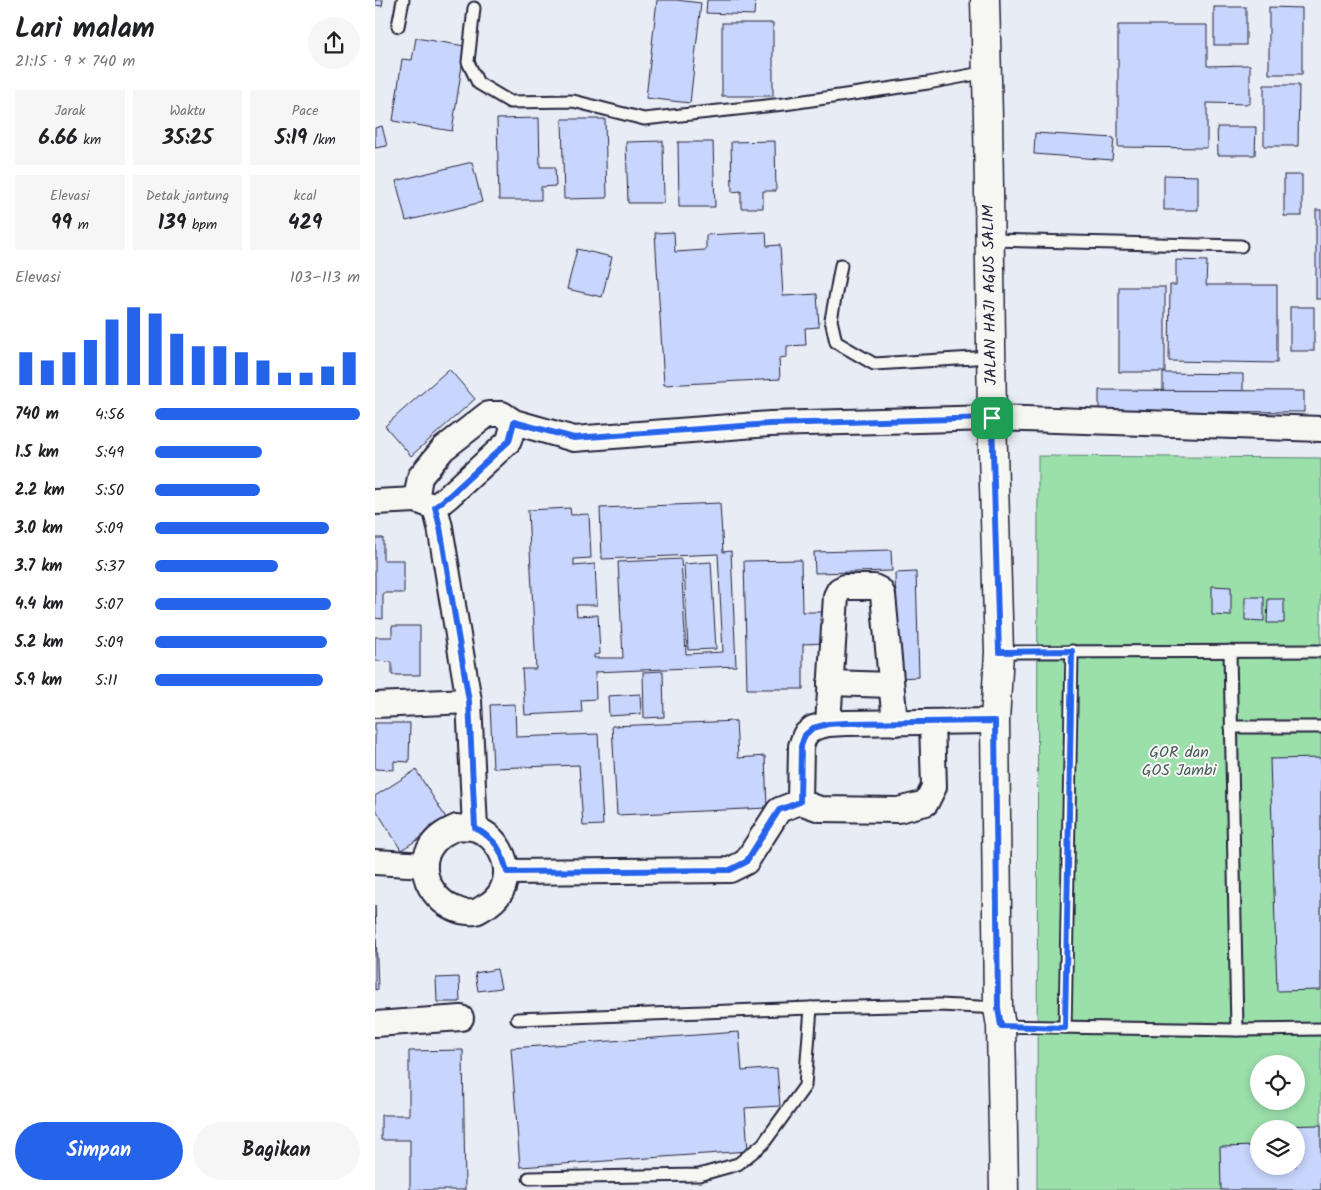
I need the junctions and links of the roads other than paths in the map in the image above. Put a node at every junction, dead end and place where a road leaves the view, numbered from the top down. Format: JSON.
{"nodes":[{"id":1,"x":403,"y":0,"type":"edge"},
{"id":2,"x":985,"y":0,"type":"edge"},
{"id":3,"x":475,"y":8,"type":"dead end"},
{"id":4,"x":398,"y":26,"type":"dead end"},
{"id":5,"x":987,"y":72,"type":"junction"},
{"id":6,"x":989,"y":240,"type":"junction"},
{"id":7,"x":1241,"y":246,"type":"dead end"},
{"id":8,"x":841,"y":265,"type":"dead end"},
{"id":9,"x":991,"y":357,"type":"junction"},
{"id":10,"x":992,"y":418,"type":"junction"},
{"id":11,"x":514,"y":422,"type":"junction"},
{"id":12,"x":1321,"y":429,"type":"edge"},
{"id":13,"x":375,"y":502,"type":"edge"},
{"id":14,"x":425,"y":503,"type":"junction"},
{"id":15,"x":1072,"y":651,"type":"junction"},
{"id":16,"x":1230,"y":651,"type":"junction"},
{"id":17,"x":1321,"y":651,"type":"edge"},
{"id":18,"x":999,"y":652,"type":"junction"},
{"id":19,"x":830,"y":684,"type":"junction"},
{"id":20,"x":891,"y":685,"type":"junction"},
{"id":21,"x":469,"y":701,"type":"junction"},
{"id":22,"x":375,"y":706,"type":"edge"},
{"id":23,"x":995,"y":721,"type":"junction"},
{"id":24,"x":895,"y":722,"type":"junction"},
{"id":25,"x":932,"y":722,"type":"junction"},
{"id":26,"x":828,"y":724,"type":"junction"},
{"id":27,"x":1231,"y":727,"type":"junction"},
{"id":28,"x":1321,"y":727,"type":"edge"},
{"id":29,"x":800,"y":802,"type":"junction"},
{"id":30,"x":475,"y":828,"type":"junction"},
{"id":31,"x":375,"y":862,"type":"edge"},
{"id":32,"x":425,"y":865,"type":"junction"},
{"id":33,"x":507,"y":872,"type":"junction"},
{"id":34,"x":811,"y":1008,"type":"junction"},
{"id":35,"x":1000,"y":1017,"type":"junction"},
{"id":36,"x":461,"y":1018,"type":"dead end"},
{"id":37,"x":517,"y":1019,"type":"dead end"},
{"id":38,"x":375,"y":1024,"type":"edge"},
{"id":39,"x":1065,"y":1028,"type":"junction"},
{"id":40,"x":1321,"y":1029,"type":"edge"},
{"id":41,"x":1237,"y":1030,"type":"junction"},
{"id":42,"x":529,"y":1178,"type":"dead end"},
{"id":43,"x":1004,"y":1190,"type":"edge"}],
"edges":[{"from":1,"to":4,"type":"lane"},
{"from":2,"to":5,"type":"main road","name":"JALAN HAJI AGUS SALIM"},
{"from":3,"to":5,"type":"lane"},
{"from":5,"to":6,"type":"main road","name":"JALAN HAJI AGUS SALIM"},
{"from":6,"to":7,"type":"lane"},
{"from":6,"to":9,"type":"main road","name":"JALAN HAJI AGUS SALIM"},
{"from":8,"to":9,"type":"lane"},
{"from":9,"to":10,"type":"main road","name":"JALAN HAJI AGUS SALIM"},
{"from":10,"to":11,"type":"street"},
{"from":10,"to":12,"type":"street"},
{"from":10,"to":18,"type":"main road","name":"JALAN HAJI AGUS SALIM"},
{"from":11,"to":14,"type":"street"},
{"from":11,"to":14,"type":"street"},
{"from":13,"to":14,"type":"street"},
{"from":14,"to":21,"type":"street"},
{"from":15,"to":16,"type":"lane"},
{"from":15,"to":18,"type":"lane"},
{"from":15,"to":39,"type":"lane"},
{"from":16,"to":17,"type":"lane"},
{"from":16,"to":27,"type":"lane"},
{"from":18,"to":23,"type":"main road","name":"JALAN HAJI AGUS SALIM"},
{"from":19,"to":20,"type":"street"},
{"from":19,"to":20,"type":"street"},
{"from":19,"to":26,"type":"street"},
{"from":20,"to":24,"type":"street"},
{"from":21,"to":22,"type":"street"},
{"from":21,"to":30,"type":"street"},
{"from":23,"to":25,"type":"street"},
{"from":23,"to":35,"type":"main road","name":"JALAN HAJI AGUS SALIM"},
{"from":24,"to":25,"type":"street"},
{"from":24,"to":26,"type":"street"},
{"from":25,"to":29,"type":"street"},
{"from":26,"to":29,"type":"street"},
{"from":27,"to":28,"type":"lane"},
{"from":27,"to":41,"type":"lane"},
{"from":29,"to":33,"type":"street"},
{"from":30,"to":32,"type":"street"},
{"from":30,"to":33,"type":"street"},
{"from":31,"to":32,"type":"street"},
{"from":32,"to":33,"type":"street"},
{"from":34,"to":35,"type":"lane"},
{"from":34,"to":37,"type":"lane"},
{"from":34,"to":42,"type":"lane"},
{"from":35,"to":39,"type":"lane"},
{"from":35,"to":43,"type":"main road","name":"JALAN HAJI AGUS SALIM"},
{"from":36,"to":38,"type":"street"},
{"from":39,"to":41,"type":"lane"},
{"from":40,"to":41,"type":"lane"}]}
